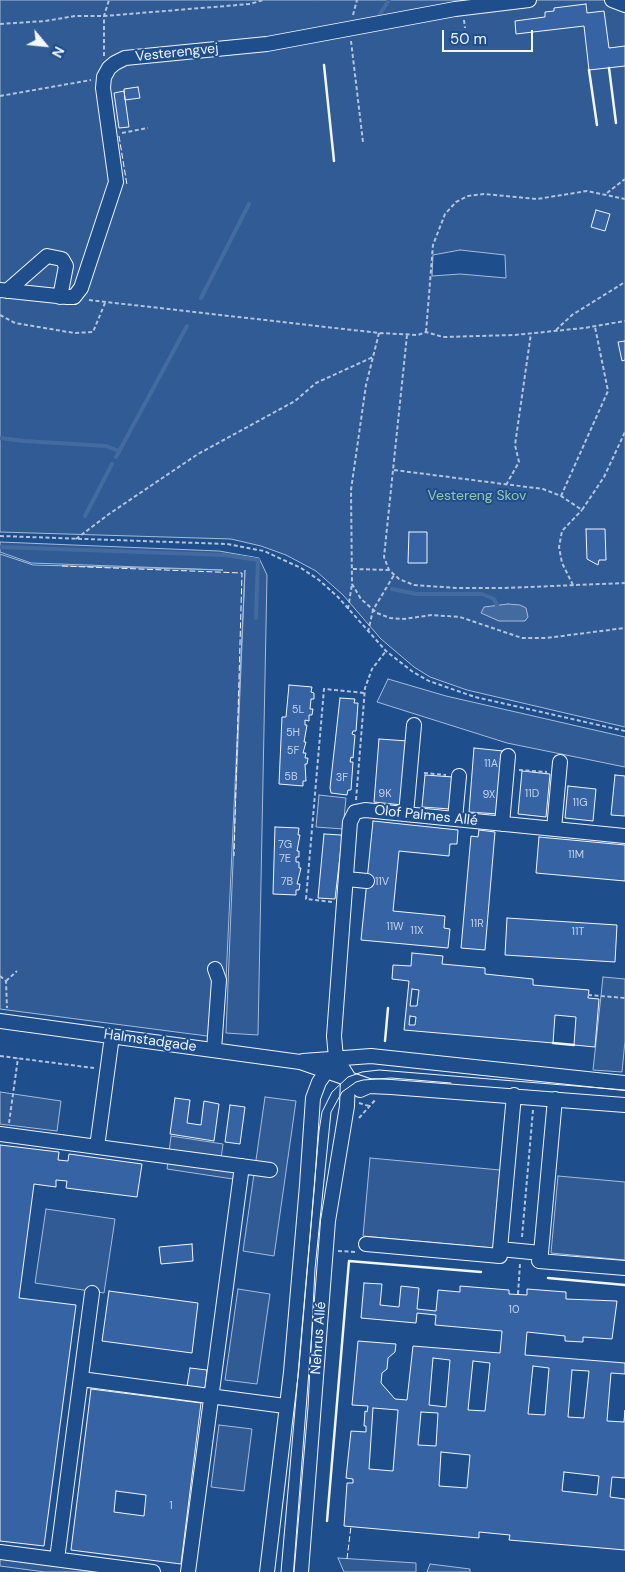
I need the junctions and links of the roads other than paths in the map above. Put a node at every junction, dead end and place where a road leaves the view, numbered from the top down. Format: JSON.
{"nodes":[{"id":1,"x":529,"y":0,"type":"edge"},
{"id":2,"x":612,"y":0,"type":"edge"},
{"id":3,"x":625,"y":5,"type":"edge"},
{"id":4,"x":4,"y":290,"type":"edge"},
{"id":5,"x":60,"y":297,"type":"junction"},
{"id":6,"x":414,"y":725,"type":"dead end"},
{"id":7,"x":508,"y":762,"type":"road end"},
{"id":8,"x":560,"y":767,"type":"road end"},
{"id":9,"x":458,"y":776,"type":"road end"},
{"id":10,"x":406,"y":814,"type":"junction"},
{"id":11,"x":455,"y":819,"type":"junction"},
{"id":12,"x":502,"y":824,"type":"junction"},
{"id":13,"x":554,"y":829,"type":"junction"},
{"id":14,"x":625,"y":836,"type":"edge"},
{"id":15,"x":347,"y":879,"type":"junction"},
{"id":16,"x":367,"y":881,"type":"dead end"},
{"id":17,"x":215,"y":969,"type":"dead end"},
{"id":18,"x":4,"y":1022,"type":"edge"},
{"id":19,"x":112,"y":1036,"type":"junction"},
{"id":20,"x":214,"y":1050,"type":"junction"},
{"id":21,"x":336,"y":1058,"type":"junction"},
{"id":22,"x":300,"y":1062,"type":"junction"},
{"id":23,"x":328,"y":1072,"type":"junction"},
{"id":24,"x":348,"y":1079,"type":"junction"},
{"id":25,"x":625,"y":1083,"type":"edge"},
{"id":26,"x":368,"y":1086,"type":"junction"},
{"id":27,"x":514,"y":1096,"type":"junction"},
{"id":28,"x":555,"y":1099,"type":"junction"},
{"id":29,"x":625,"y":1105,"type":"edge"},
{"id":30,"x":347,"y":1106,"type":"junction"},
{"id":31,"x":4,"y":1134,"type":"edge"},
{"id":32,"x":97,"y":1147,"type":"junction"},
{"id":33,"x":242,"y":1166,"type":"junction"},
{"id":34,"x":270,"y":1170,"type":"dead end"},
{"id":35,"x":366,"y":1244,"type":"road end"},
{"id":36,"x":500,"y":1249,"type":"junction"},
{"id":37,"x":541,"y":1253,"type":"junction"},
{"id":38,"x":625,"y":1268,"type":"edge"},
{"id":39,"x":92,"y":1293,"type":"dead end"},
{"id":40,"x":81,"y":1379,"type":"junction"},
{"id":41,"x":212,"y":1396,"type":"junction"},
{"id":42,"x":285,"y":1406,"type":"junction"},
{"id":43,"x":0,"y":1552,"type":"edge"},
{"id":44,"x":57,"y":1559,"type":"junction"},
{"id":45,"x":153,"y":1572,"type":"edge"},
{"id":46,"x":188,"y":1572,"type":"edge"},
{"id":47,"x":267,"y":1572,"type":"edge"},
{"id":48,"x":301,"y":1572,"type":"edge"}],
"edges":[{"from":1,"to":5,"type":"street","name":"Vesterengvej"},
{"from":2,"to":3,"type":"street"},
{"from":4,"to":5,"type":"street"},
{"from":4,"to":5,"type":"street"},
{"from":6,"to":10,"type":"street"},
{"from":7,"to":12,"type":"street"},
{"from":8,"to":13,"type":"street"},
{"from":9,"to":11,"type":"street"},
{"from":10,"to":11,"type":"street","name":"Olof Palmes Allé"},
{"from":10,"to":15,"type":"street","name":"Olof Palmes Allé"},
{"from":11,"to":12,"type":"street","name":"Olof Palmes Allé"},
{"from":12,"to":13,"type":"street","name":"Olof Palmes Allé"},
{"from":13,"to":14,"type":"street","name":"Olof Palmes Allé"},
{"from":15,"to":16,"type":"street"},
{"from":15,"to":21,"type":"street","name":"Olof Palmes Allé"},
{"from":17,"to":20,"type":"street"},
{"from":18,"to":19,"type":"street","name":"Halmstadgade"},
{"from":19,"to":20,"type":"street","name":"Halmstadgade"},
{"from":19,"to":32,"type":"street"},
{"from":20,"to":22,"type":"street","name":"Halmstadgade"},
{"from":21,"to":22,"type":"street","name":"Halmstadgade"},
{"from":21,"to":23,"type":"street","name":"Nehrus Allé"},
{"from":21,"to":24,"type":"street","name":"Olof Palmes Allé"},
{"from":21,"to":25,"type":"street"},
{"from":22,"to":23,"type":"street","name":"Halmstadgade"},
{"from":23,"to":24,"type":"street","name":"Halmstadgade"},
{"from":23,"to":42,"type":"street","name":"Nehrus Allé"},
{"from":24,"to":26,"type":"street","name":"Halmstadgade"},
{"from":24,"to":30,"type":"street","name":"Nehrus Allé"},
{"from":26,"to":27,"type":"street"},
{"from":26,"to":30,"type":"street"},
{"from":27,"to":28,"type":"street"},
{"from":27,"to":36,"type":"street"},
{"from":28,"to":29,"type":"street"},
{"from":28,"to":37,"type":"street"},
{"from":30,"to":48,"type":"street","name":"Nehrus Allé"},
{"from":31,"to":32,"type":"street"},
{"from":32,"to":33,"type":"street"},
{"from":33,"to":34,"type":"street"},
{"from":33,"to":41,"type":"street"},
{"from":35,"to":36,"type":"street"},
{"from":36,"to":37,"type":"street"},
{"from":37,"to":38,"type":"street"},
{"from":39,"to":40,"type":"street"},
{"from":40,"to":41,"type":"street"},
{"from":40,"to":44,"type":"street"},
{"from":41,"to":42,"type":"street"},
{"from":41,"to":46,"type":"street"},
{"from":42,"to":47,"type":"street","name":"Nehrus Allé"},
{"from":43,"to":44,"type":"street"},
{"from":44,"to":45,"type":"street"}]}
